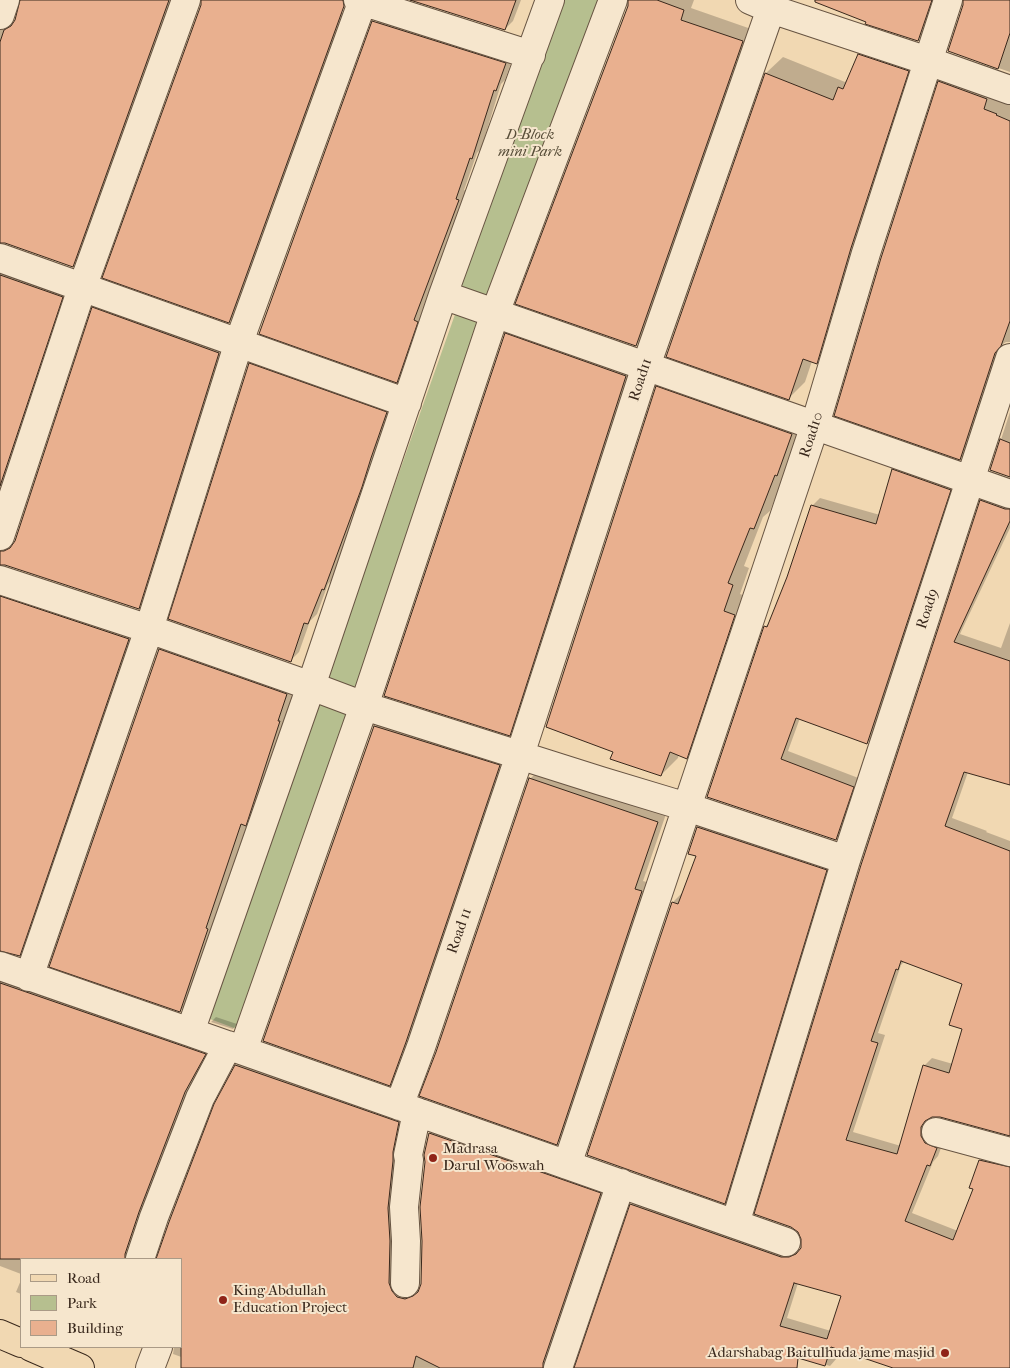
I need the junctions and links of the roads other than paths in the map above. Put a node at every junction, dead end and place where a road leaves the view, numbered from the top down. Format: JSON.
{"nodes":[{"id":1,"x":5,"y":0,"type":"edge"},
{"id":2,"x":186,"y":0,"type":"edge"},
{"id":3,"x":361,"y":0,"type":"edge"},
{"id":4,"x":550,"y":0,"type":"edge"},
{"id":5,"x":613,"y":0,"type":"edge"},
{"id":6,"x":948,"y":0,"type":"edge"},
{"id":7,"x":765,"y":3,"type":"edge"},
{"id":8,"x":0,"y":15,"type":"edge"},
{"id":9,"x":530,"y":55,"type":"junction"},
{"id":10,"x":928,"y":61,"type":"junction"},
{"id":11,"x":1010,"y":90,"type":"edge"},
{"id":12,"x":0,"y":258,"type":"edge"},
{"id":13,"x":82,"y":288,"type":"junction"},
{"id":14,"x":443,"y":295,"type":"junction"},
{"id":15,"x":495,"y":313,"type":"junction"},
{"id":16,"x":239,"y":342,"type":"junction"},
{"id":17,"x":1010,"y":358,"type":"edge"},
{"id":18,"x":646,"y":366,"type":"junction"},
{"id":19,"x":407,"y":403,"type":"junction"},
{"id":20,"x":815,"y":426,"type":"junction"},
{"id":21,"x":970,"y":480,"type":"junction"},
{"id":22,"x":1010,"y":494,"type":"edge"},
{"id":23,"x":0,"y":536,"type":"edge"},
{"id":24,"x":0,"y":580,"type":"edge"},
{"id":25,"x":149,"y":629,"type":"junction"},
{"id":26,"x":311,"y":686,"type":"junction"},
{"id":27,"x":364,"y":706,"type":"junction"},
{"id":28,"x":520,"y":755,"type":"junction"},
{"id":29,"x":687,"y":807,"type":"junction"},
{"id":30,"x":846,"y":860,"type":"junction"},
{"id":31,"x":0,"y":966,"type":"edge"},
{"id":32,"x":29,"y":977,"type":"junction"},
{"id":33,"x":190,"y":1032,"type":"junction"},
{"id":34,"x":235,"y":1048,"type":"junction"},
{"id":35,"x":408,"y":1109,"type":"junction"},
{"id":36,"x":936,"y":1132,"type":"dead end"},
{"id":37,"x":1010,"y":1152,"type":"edge"},
{"id":38,"x":567,"y":1165,"type":"junction"},
{"id":39,"x":620,"y":1183,"type":"junction"},
{"id":40,"x":735,"y":1224,"type":"junction"},
{"id":41,"x":786,"y":1242,"type":"dead end"},
{"id":42,"x":140,"y":1258,"type":"edge"},
{"id":43,"x":406,"y":1283,"type":"dead end"},
{"id":44,"x":0,"y":1334,"type":"edge"},
{"id":45,"x":20,"y":1343,"type":"edge"},
{"id":46,"x":33,"y":1348,"type":"edge"},
{"id":47,"x":158,"y":1348,"type":"edge"},
{"id":48,"x":80,"y":1368,"type":"edge"},
{"id":49,"x":150,"y":1368,"type":"edge"},
{"id":50,"x":558,"y":1368,"type":"edge"}],
"edges":[{"from":1,"to":8,"type":"street"},
{"from":2,"to":13,"type":"street"},
{"from":3,"to":9,"type":"street"},
{"from":3,"to":16,"type":"street"},
{"from":4,"to":9,"type":"street"},
{"from":5,"to":15,"type":"street"},
{"from":6,"to":10,"type":"street","name":"Road10"},
{"from":7,"to":10,"type":"street"},
{"from":7,"to":18,"type":"street","name":"Road11"},
{"from":9,"to":14,"type":"street"},
{"from":10,"to":11,"type":"street"},
{"from":10,"to":20,"type":"street","name":"Road10"},
{"from":12,"to":13,"type":"street"},
{"from":13,"to":16,"type":"street"},
{"from":13,"to":23,"type":"street"},
{"from":14,"to":15,"type":"street"},
{"from":14,"to":19,"type":"street"},
{"from":15,"to":18,"type":"street"},
{"from":15,"to":27,"type":"street"},
{"from":16,"to":19,"type":"street"},
{"from":16,"to":25,"type":"street"},
{"from":17,"to":21,"type":"street","name":"Road9"},
{"from":18,"to":20,"type":"street"},
{"from":18,"to":28,"type":"street","name":"Road11"},
{"from":19,"to":26,"type":"street"},
{"from":20,"to":21,"type":"street"},
{"from":20,"to":29,"type":"street","name":"Road10"},
{"from":21,"to":22,"type":"street"},
{"from":21,"to":30,"type":"street","name":"Road9"},
{"from":24,"to":25,"type":"street"},
{"from":25,"to":26,"type":"street"},
{"from":25,"to":32,"type":"street"},
{"from":26,"to":27,"type":"street"},
{"from":26,"to":33,"type":"street"},
{"from":27,"to":28,"type":"street"},
{"from":27,"to":34,"type":"street"},
{"from":28,"to":29,"type":"street"},
{"from":28,"to":35,"type":"street","name":"Road 11"},
{"from":29,"to":30,"type":"street"},
{"from":29,"to":38,"type":"street","name":"Road10"},
{"from":30,"to":40,"type":"street","name":"Road9"},
{"from":31,"to":32,"type":"street"},
{"from":32,"to":33,"type":"street"},
{"from":33,"to":34,"type":"street"},
{"from":34,"to":35,"type":"street"},
{"from":34,"to":42,"type":"street"},
{"from":35,"to":38,"type":"street"},
{"from":35,"to":43,"type":"street","name":"Road 11"},
{"from":36,"to":37,"type":"street"},
{"from":38,"to":39,"type":"street"},
{"from":39,"to":40,"type":"street"},
{"from":39,"to":50,"type":"street"},
{"from":40,"to":41,"type":"street"},
{"from":44,"to":45,"type":"main road"},
{"from":46,"to":48,"type":"main road"},
{"from":47,"to":49,"type":"street"}]}
